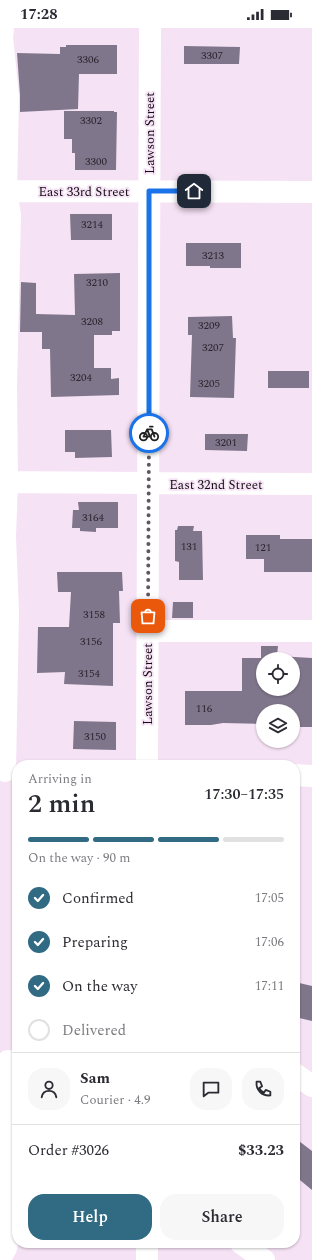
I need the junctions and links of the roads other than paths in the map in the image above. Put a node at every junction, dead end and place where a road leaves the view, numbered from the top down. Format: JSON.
{"nodes":[{"id":1,"x":3,"y":28,"type":"edge"},
{"id":2,"x":150,"y":28,"type":"edge"},
{"id":3,"x":3,"y":191,"type":"edge"},
{"id":4,"x":149,"y":191,"type":"junction"},
{"id":5,"x":312,"y":192,"type":"edge"},
{"id":6,"x":4,"y":482,"type":"edge"},
{"id":7,"x":148,"y":484,"type":"junction"},
{"id":8,"x":312,"y":484,"type":"edge"},
{"id":9,"x":147,"y":631,"type":"junction"},
{"id":10,"x":312,"y":631,"type":"edge"},
{"id":11,"x":148,"y":760,"type":"edge"},
{"id":12,"x":8,"y":771,"type":"edge"},
{"id":13,"x":300,"y":776,"type":"edge"},
{"id":14,"x":312,"y":776,"type":"edge"},
{"id":15,"x":8,"y":1061,"type":"edge"},
{"id":16,"x":300,"y":1078,"type":"edge"},
{"id":17,"x":312,"y":1086,"type":"edge"},
{"id":18,"x":147,"y":1248,"type":"edge"},
{"id":19,"x":248,"y":1248,"type":"edge"},
{"id":20,"x":0,"y":1259,"type":"edge"},
{"id":21,"x":147,"y":1260,"type":"edge"},
{"id":22,"x":264,"y":1260,"type":"edge"}],
"edges":[{"from":1,"to":3,"type":"street"},
{"from":2,"to":4,"type":"street","name":"Lawson Street"},
{"from":3,"to":4,"type":"street","name":"East 33rd Street"},
{"from":3,"to":6,"type":"street"},
{"from":4,"to":5,"type":"street","name":"East 33rd Street"},
{"from":4,"to":7,"type":"street","name":"Lawson Street"},
{"from":6,"to":7,"type":"street","name":"East 32nd Street"},
{"from":6,"to":12,"type":"street"},
{"from":7,"to":8,"type":"street","name":"East 32nd Street"},
{"from":7,"to":9,"type":"street","name":"Lawson Street"},
{"from":9,"to":10,"type":"street"},
{"from":9,"to":11,"type":"street","name":"Lawson Street"},
{"from":13,"to":14,"type":"street"},
{"from":15,"to":20,"type":"street"},
{"from":16,"to":17,"type":"street"},
{"from":18,"to":21,"type":"street"},
{"from":19,"to":22,"type":"street"}]}
